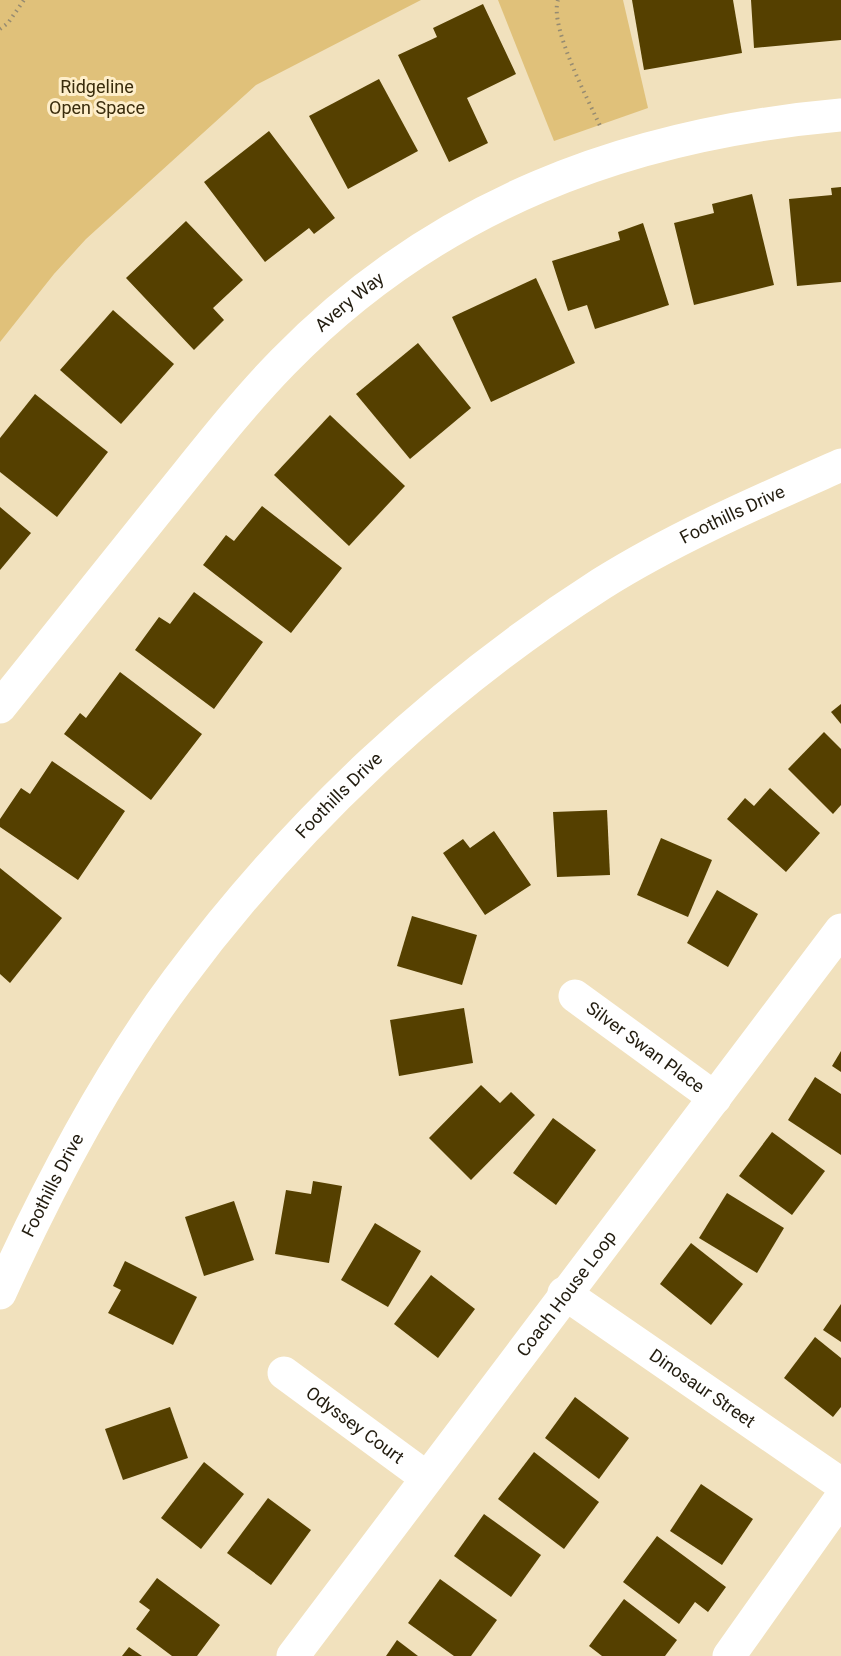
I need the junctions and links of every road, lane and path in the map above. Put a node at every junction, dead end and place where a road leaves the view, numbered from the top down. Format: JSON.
{"nodes":[{"id":1,"x":24,"y":0,"type":"edge"},
{"id":2,"x":558,"y":0,"type":"edge"},
{"id":3,"x":0,"y":29,"type":"edge"},
{"id":4,"x":841,"y":115,"type":"edge"},
{"id":5,"x":615,"y":158,"type":"junction"},
{"id":6,"x":841,"y":465,"type":"edge"},
{"id":7,"x":0,"y":707,"type":"edge"},
{"id":8,"x":841,"y":930,"type":"edge"},
{"id":9,"x":575,"y":996,"type":"dead end"},
{"id":10,"x":715,"y":1098,"type":"junction"},
{"id":11,"x":0,"y":1293,"type":"edge"},
{"id":12,"x":564,"y":1293,"type":"junction"},
{"id":13,"x":284,"y":1373,"type":"dead end"},
{"id":14,"x":427,"y":1478,"type":"junction"},
{"id":15,"x":841,"y":1484,"type":"edge"},
{"id":16,"x":841,"y":1498,"type":"edge"},
{"id":17,"x":293,"y":1656,"type":"edge"},
{"id":18,"x":729,"y":1656,"type":"edge"}],
"edges":[{"from":1,"to":3,"type":"path"},
{"from":2,"to":5,"type":"path"},
{"from":4,"to":5,"type":"street","name":"Avery Way"},
{"from":5,"to":7,"type":"street","name":"Avery Way"},
{"from":6,"to":11,"type":"street","name":"Foothills Drive"},
{"from":8,"to":10,"type":"street","name":"Coach House Loop"},
{"from":9,"to":10,"type":"street","name":"Silver Swan Place"},
{"from":10,"to":12,"type":"street","name":"Coach House Loop"},
{"from":12,"to":14,"type":"street","name":"Coach House Loop"},
{"from":12,"to":15,"type":"street","name":"Dinosaur Street"},
{"from":13,"to":14,"type":"street","name":"Odyssey Court"},
{"from":14,"to":17,"type":"street","name":"Coach House Loop"},
{"from":16,"to":18,"type":"street"}]}
